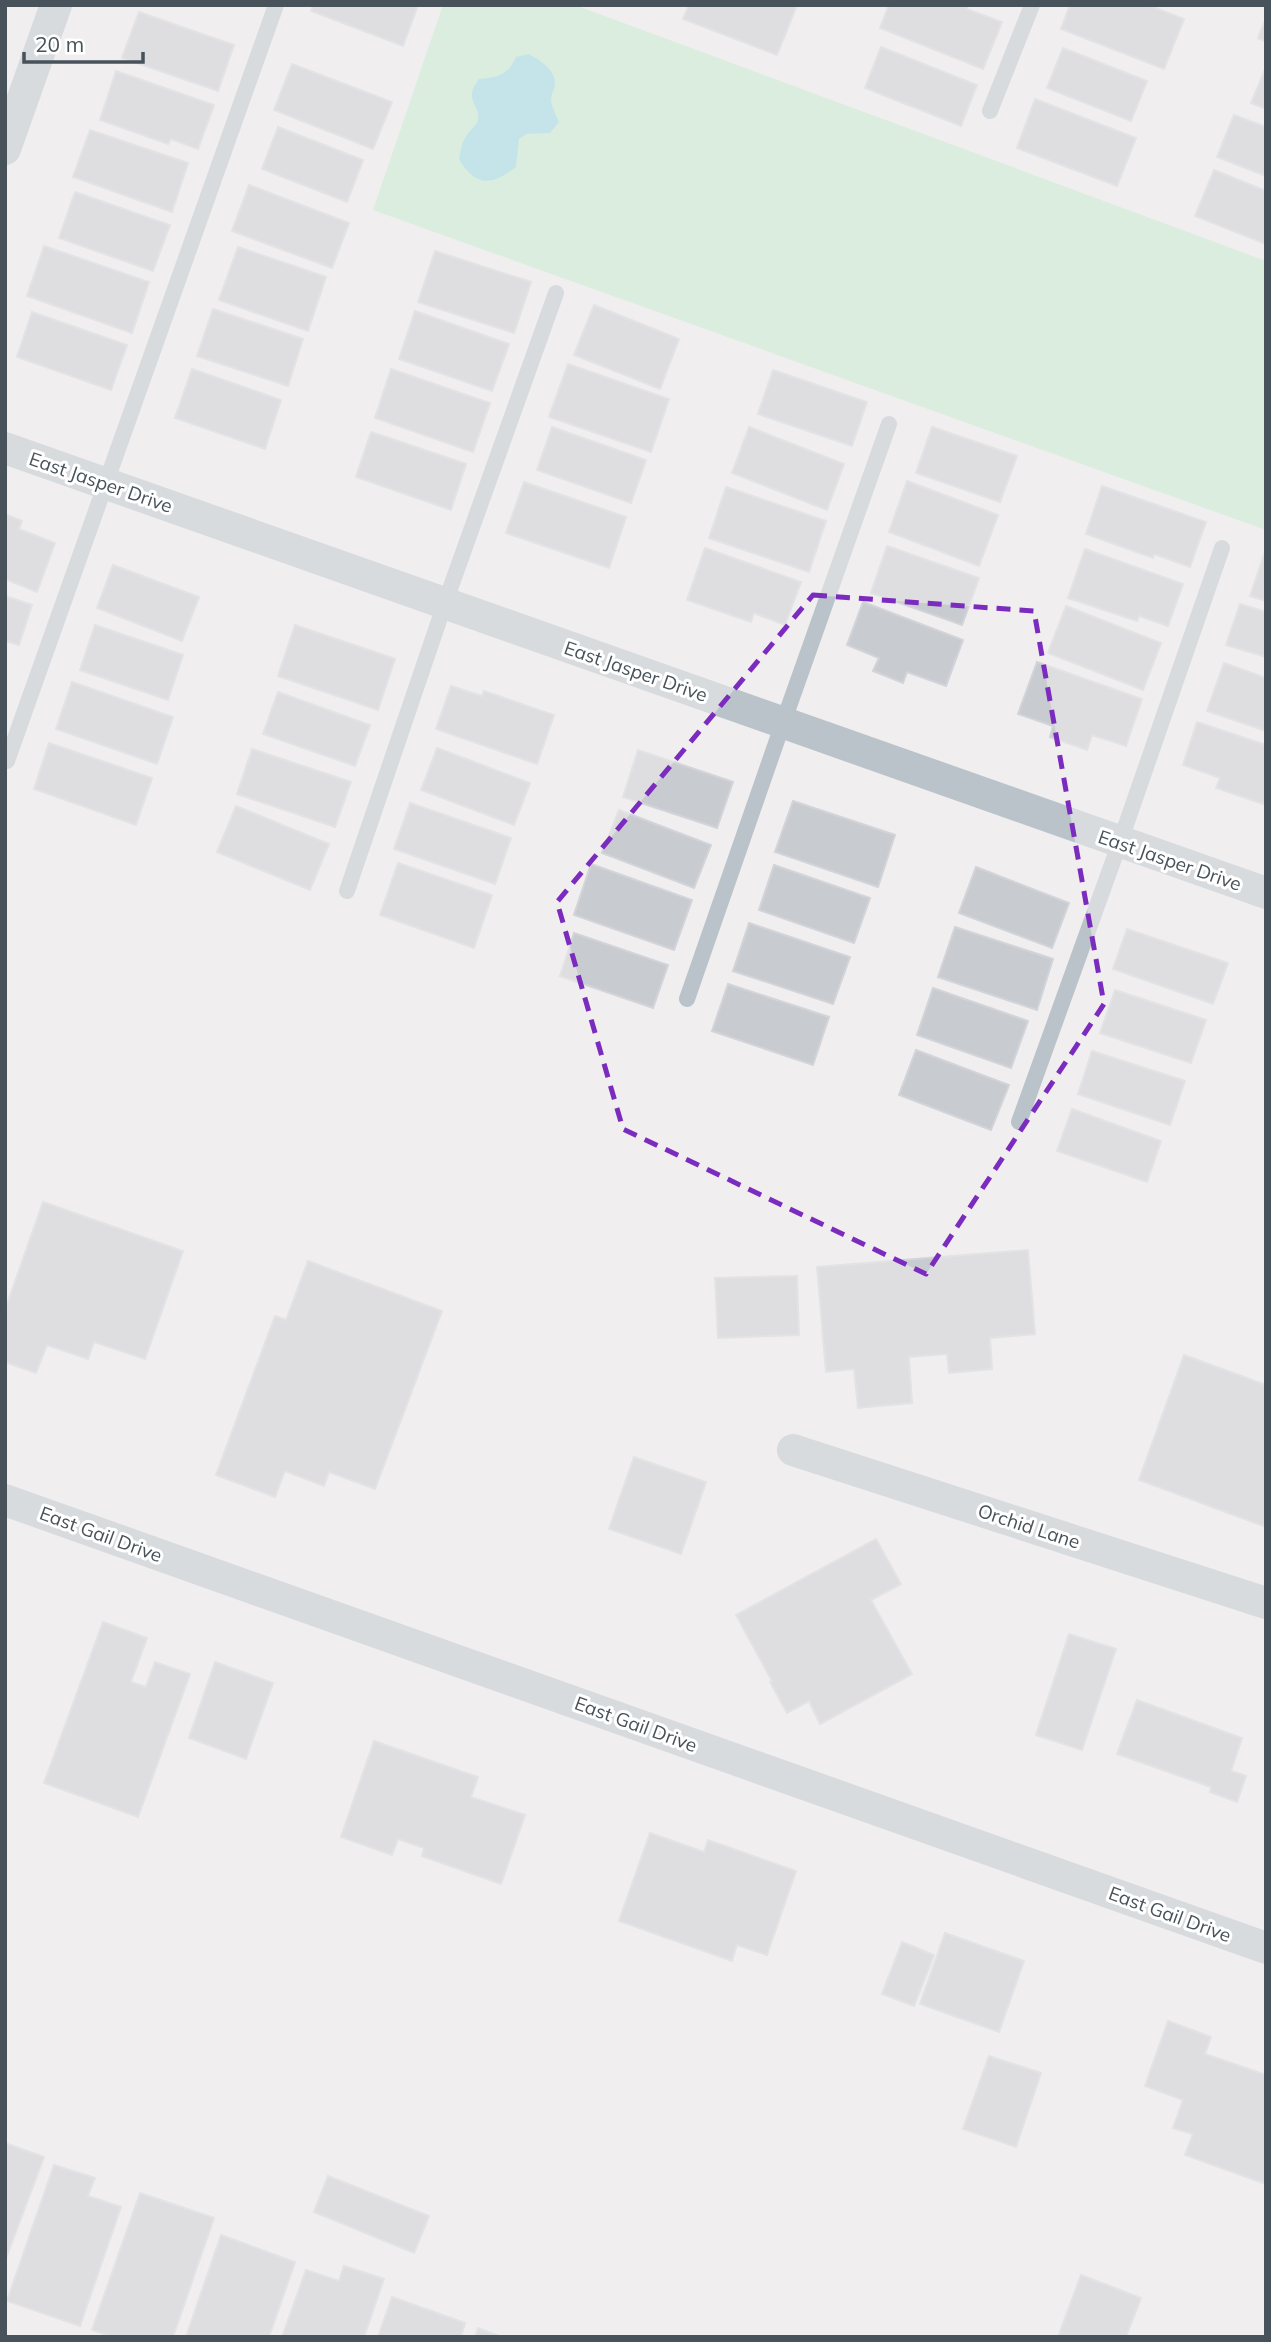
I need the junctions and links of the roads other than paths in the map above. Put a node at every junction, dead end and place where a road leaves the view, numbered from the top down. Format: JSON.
{"nodes":[{"id":1,"x":56,"y":5,"type":"edge"},
{"id":2,"x":276,"y":5,"type":"edge"},
{"id":3,"x":1032,"y":5,"type":"edge"},
{"id":4,"x":12,"y":110,"type":"edge"},
{"id":5,"x":990,"y":111,"type":"dead end"},
{"id":6,"x":5,"y":149,"type":"edge"},
{"id":7,"x":556,"y":293,"type":"dead end"},
{"id":8,"x":890,"y":424,"type":"dead end"},
{"id":9,"x":5,"y":448,"type":"edge"},
{"id":10,"x":105,"y":484,"type":"junction"},
{"id":11,"x":1222,"y":548,"type":"dead end"},
{"id":12,"x":445,"y":603,"type":"junction"},
{"id":13,"x":783,"y":723,"type":"junction"},
{"id":14,"x":7,"y":761,"type":"dead end"},
{"id":15,"x":1120,"y":842,"type":"junction"},
{"id":16,"x":347,"y":891,"type":"dead end"},
{"id":17,"x":1266,"y":893,"type":"edge"},
{"id":18,"x":687,"y":999,"type":"dead end"},
{"id":19,"x":1019,"y":1122,"type":"dead end"},
{"id":20,"x":793,"y":1450,"type":"dead end"},
{"id":21,"x":5,"y":1500,"type":"edge"},
{"id":22,"x":1266,"y":1603,"type":"edge"},
{"id":23,"x":1266,"y":1948,"type":"edge"}],
"edges":[{"from":1,"to":4,"type":"street"},
{"from":2,"to":10,"type":"lane"},
{"from":3,"to":5,"type":"lane"},
{"from":4,"to":6,"type":"street"},
{"from":7,"to":12,"type":"lane"},
{"from":8,"to":13,"type":"lane"},
{"from":9,"to":10,"type":"street","name":"East Jasper Drive"},
{"from":10,"to":12,"type":"street","name":"East Jasper Drive"},
{"from":10,"to":14,"type":"lane"},
{"from":11,"to":15,"type":"lane"},
{"from":12,"to":13,"type":"street","name":"East Jasper Drive"},
{"from":12,"to":16,"type":"lane"},
{"from":13,"to":15,"type":"street","name":"East Jasper Drive"},
{"from":13,"to":18,"type":"lane"},
{"from":15,"to":17,"type":"street","name":"East Jasper Drive"},
{"from":15,"to":19,"type":"lane"},
{"from":20,"to":22,"type":"street","name":"Orchid Lane"},
{"from":21,"to":23,"type":"street","name":"East Gail Drive"}]}
